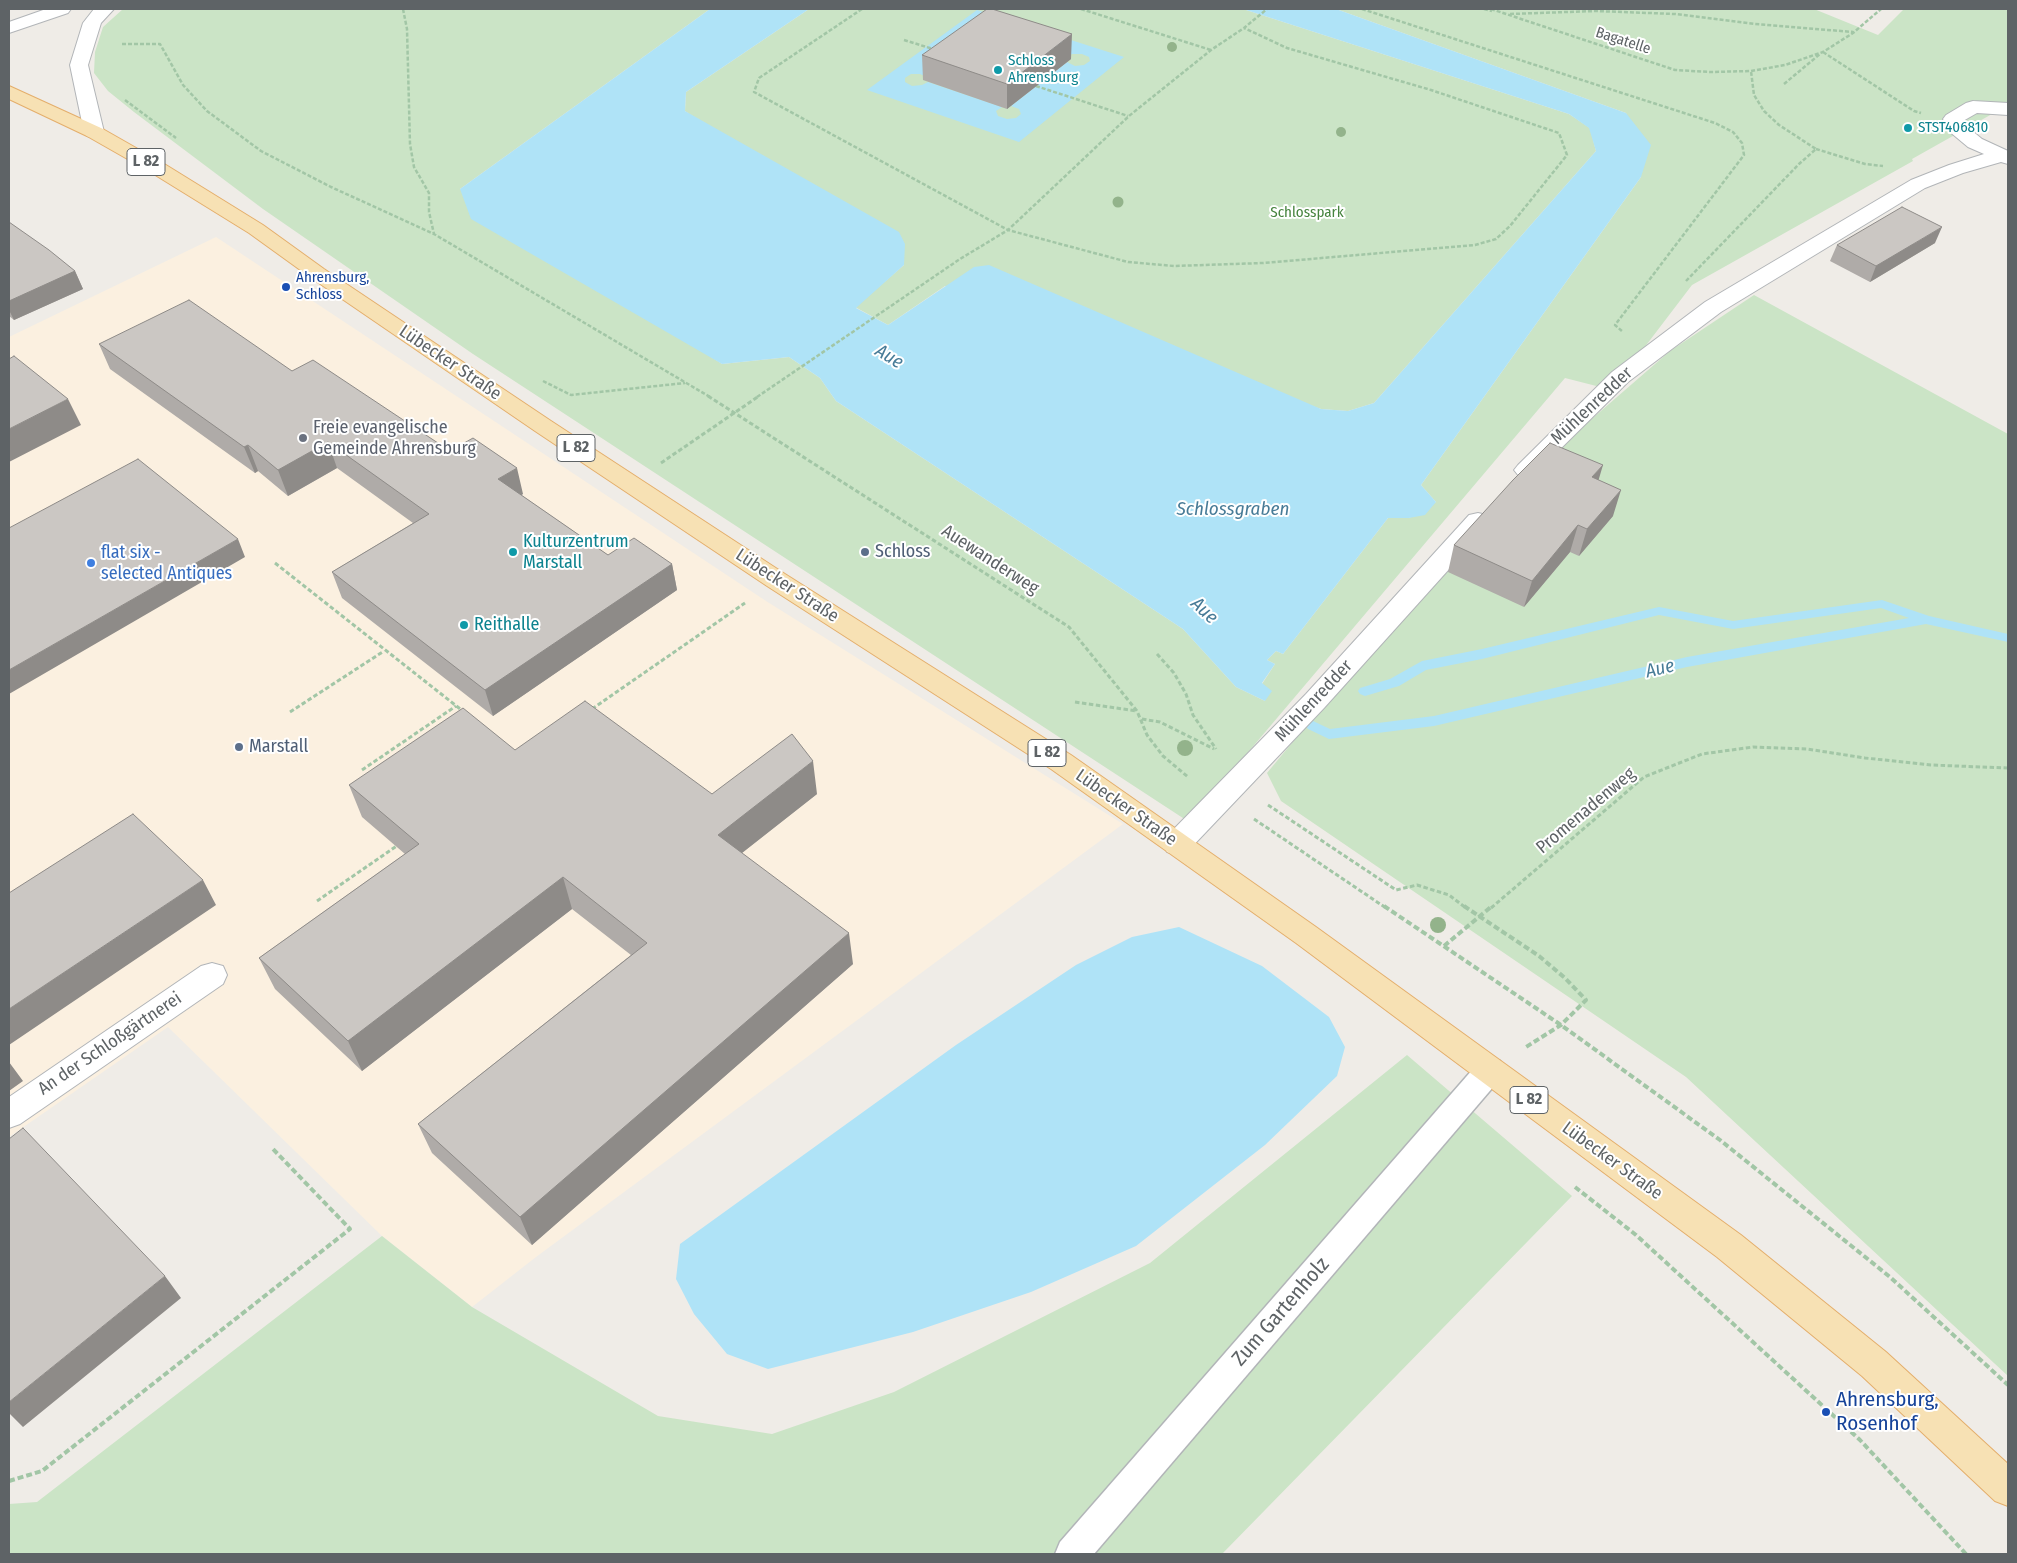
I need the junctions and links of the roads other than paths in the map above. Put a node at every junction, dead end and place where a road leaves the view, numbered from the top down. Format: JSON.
{"nodes":[{"id":1,"x":15,"y":9,"type":"edge"},
{"id":2,"x":62,"y":9,"type":"edge"},
{"id":3,"x":105,"y":9,"type":"edge"},
{"id":4,"x":9,"y":11,"type":"edge"},
{"id":5,"x":9,"y":28,"type":"edge"},
{"id":6,"x":9,"y":92,"type":"edge"},
{"id":7,"x":2008,"y":109,"type":"edge"},
{"id":8,"x":94,"y":132,"type":"junction"},
{"id":9,"x":2004,"y":157,"type":"edge"},
{"id":10,"x":1511,"y":485,"type":"edge"},
{"id":11,"x":1490,"y":506,"type":"edge"},
{"id":12,"x":1177,"y":844,"type":"junction"},
{"id":13,"x":212,"y":975,"type":"dead end"},
{"id":14,"x":1490,"y":1070,"type":"junction"},
{"id":15,"x":9,"y":1114,"type":"edge"},
{"id":16,"x":2008,"y":1488,"type":"edge"},
{"id":17,"x":1072,"y":1554,"type":"edge"}],
"edges":[{"from":1,"to":4,"type":"street"},
{"from":2,"to":5,"type":"street"},
{"from":3,"to":8,"type":"street"},
{"from":6,"to":8,"type":"main road","name":"Lübecker Straße","number":"L 82"},
{"from":7,"to":9,"type":"street"},
{"from":8,"to":12,"type":"main road","name":"Lübecker Straße","number":"L 82"},
{"from":9,"to":10,"type":"street","name":"Mühlenredder"},
{"from":11,"to":12,"type":"street","name":"Mühlenredder"},
{"from":12,"to":14,"type":"main road","name":"Lübecker Straße","number":"L 82"},
{"from":13,"to":15,"type":"street","name":"An der Schloßgärtnerei"},
{"from":14,"to":16,"type":"main road","name":"Lübecker Straße","number":"L 82"},
{"from":14,"to":17,"type":"lane","name":"Zum Gartenholz"}]}
